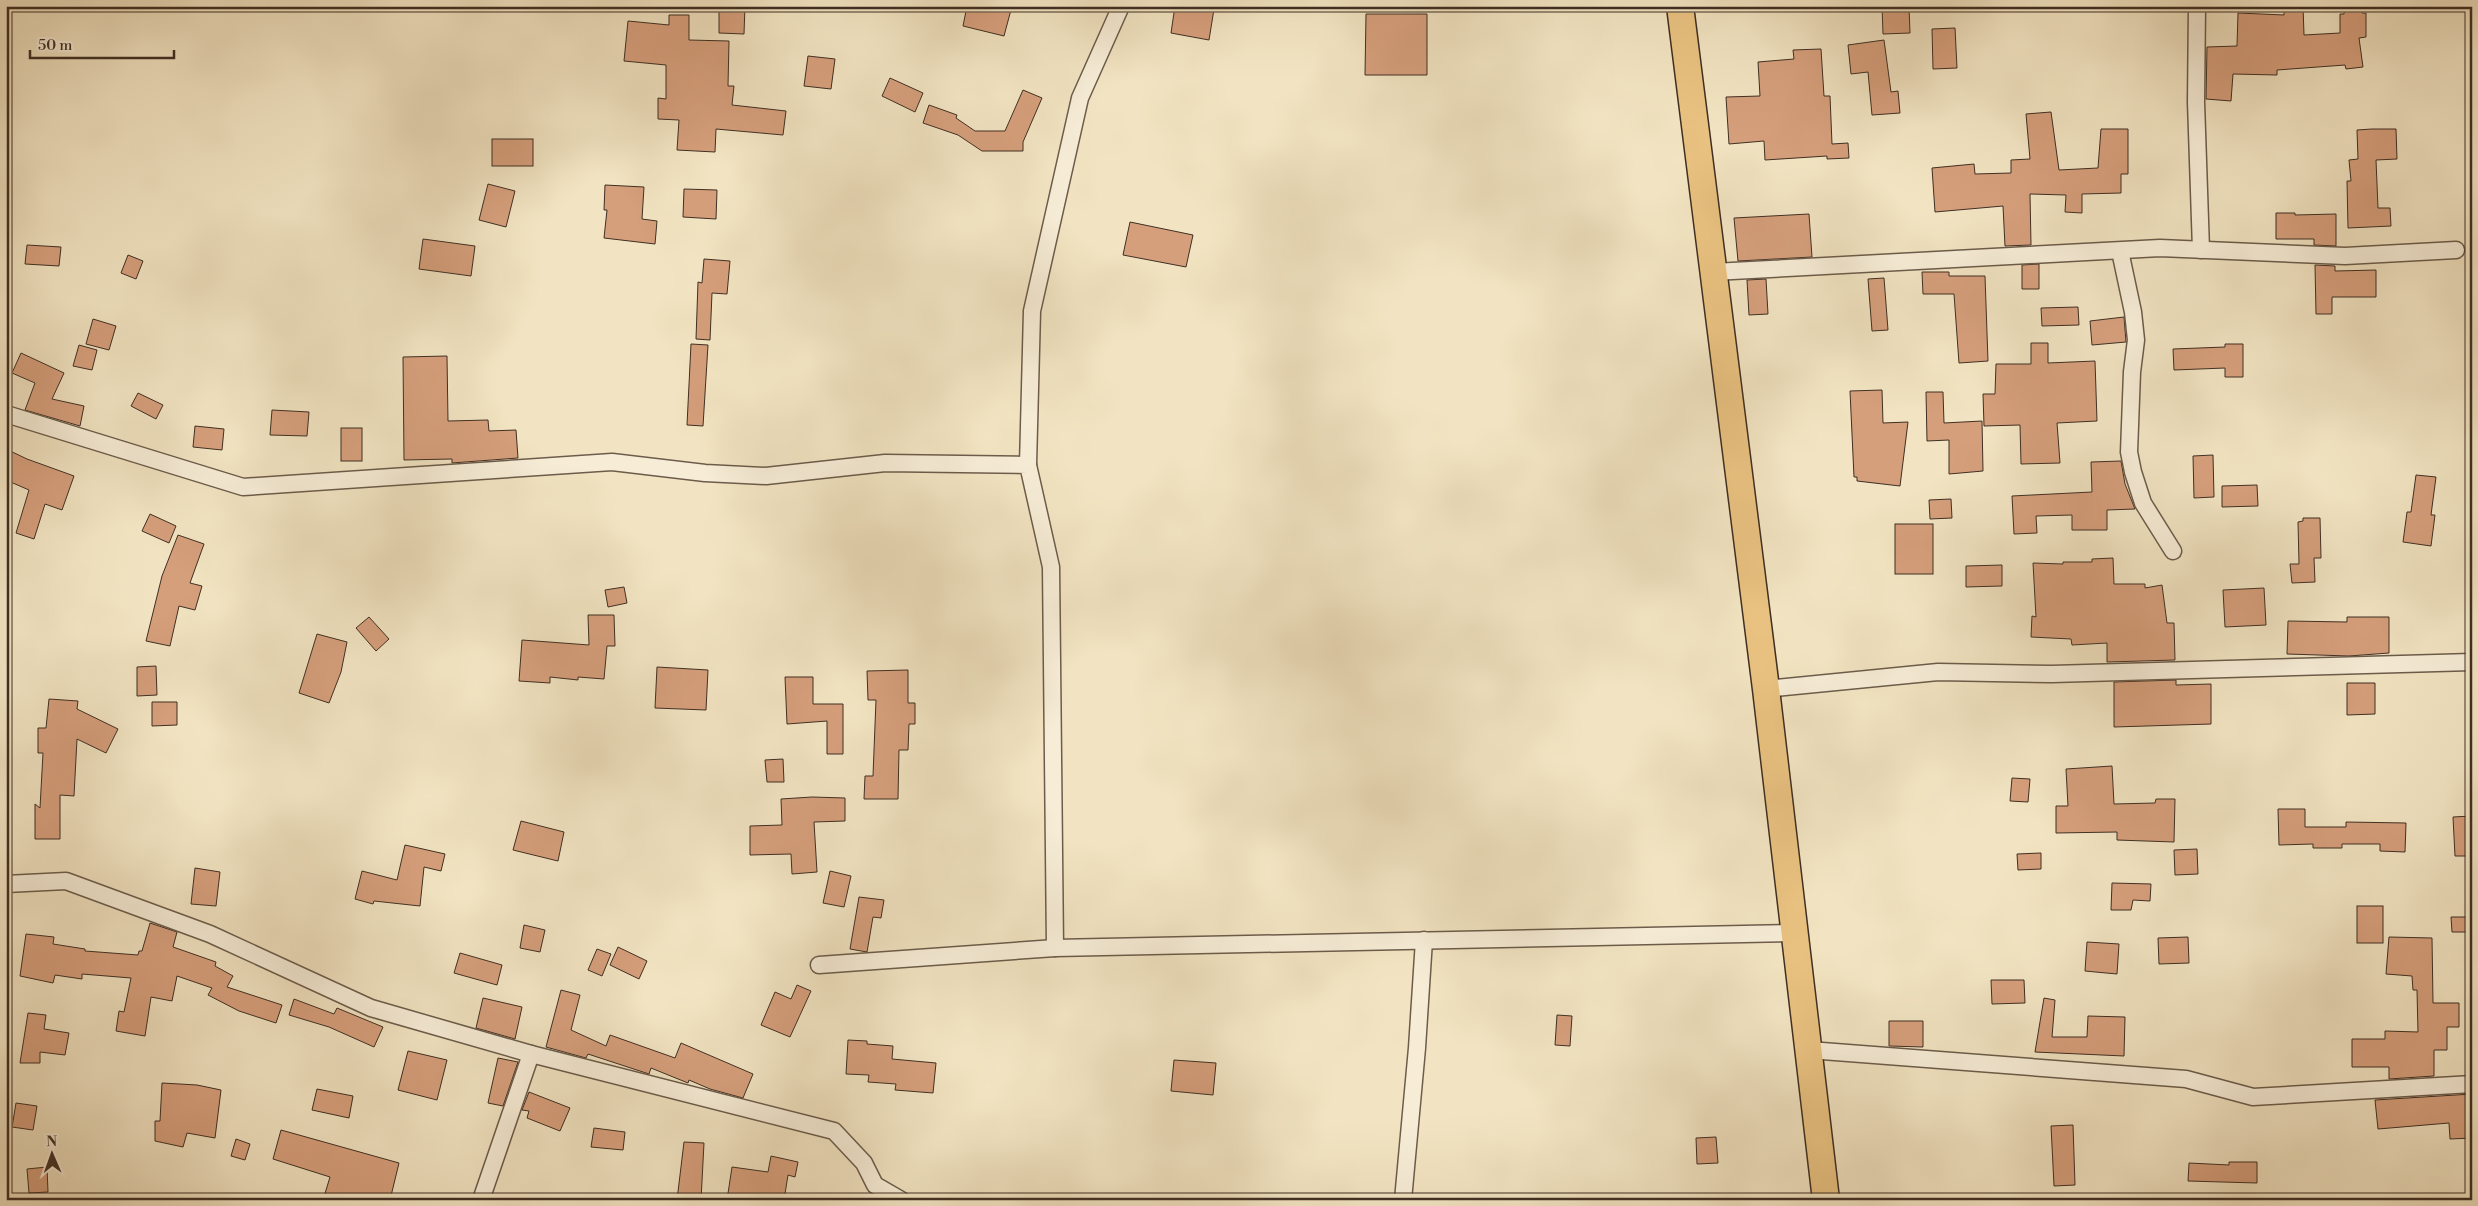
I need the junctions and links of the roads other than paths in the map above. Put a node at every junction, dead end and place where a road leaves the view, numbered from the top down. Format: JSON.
{"nodes":[{"id":1,"x":1121,"y":6,"type":"edge"},
{"id":2,"x":1680,"y":6,"type":"edge"},
{"id":3,"x":2197,"y":6,"type":"edge"},
{"id":4,"x":2120,"y":250,"type":"junction"},
{"id":5,"x":2201,"y":250,"type":"junction"},
{"id":6,"x":2456,"y":250,"type":"dead end"},
{"id":7,"x":1713,"y":272,"type":"junction"},
{"id":8,"x":6,"y":414,"type":"edge"},
{"id":9,"x":1028,"y":465,"type":"junction"},
{"id":10,"x":2173,"y":551,"type":"dead end"},
{"id":11,"x":2472,"y":662,"type":"edge"},
{"id":12,"x":1766,"y":689,"type":"junction"},
{"id":13,"x":6,"y":884,"type":"edge"},
{"id":14,"x":1796,"y":933,"type":"junction"},
{"id":15,"x":1424,"y":940,"type":"junction"},
{"id":16,"x":1055,"y":948,"type":"junction"},
{"id":17,"x":820,"y":965,"type":"dead end"},
{"id":18,"x":1808,"y":1050,"type":"junction"},
{"id":19,"x":531,"y":1054,"type":"junction"},
{"id":20,"x":2472,"y":1084,"type":"edge"},
{"id":21,"x":481,"y":1200,"type":"edge"},
{"id":22,"x":900,"y":1200,"type":"edge"},
{"id":23,"x":1403,"y":1200,"type":"edge"},
{"id":24,"x":1826,"y":1200,"type":"edge"}],
"edges":[{"from":1,"to":9,"type":"street"},
{"from":2,"to":7,"type":"main road"},
{"from":3,"to":5,"type":"street"},
{"from":4,"to":5,"type":"street"},
{"from":4,"to":7,"type":"street"},
{"from":4,"to":10,"type":"street"},
{"from":5,"to":6,"type":"street"},
{"from":7,"to":12,"type":"main road"},
{"from":8,"to":9,"type":"street"},
{"from":9,"to":16,"type":"street"},
{"from":11,"to":12,"type":"street"},
{"from":12,"to":14,"type":"main road"},
{"from":13,"to":19,"type":"street"},
{"from":14,"to":15,"type":"street"},
{"from":14,"to":18,"type":"main road"},
{"from":15,"to":16,"type":"street"},
{"from":15,"to":23,"type":"street"},
{"from":16,"to":17,"type":"street"},
{"from":18,"to":20,"type":"street"},
{"from":18,"to":24,"type":"main road"},
{"from":19,"to":21,"type":"street"},
{"from":19,"to":22,"type":"street"}]}
